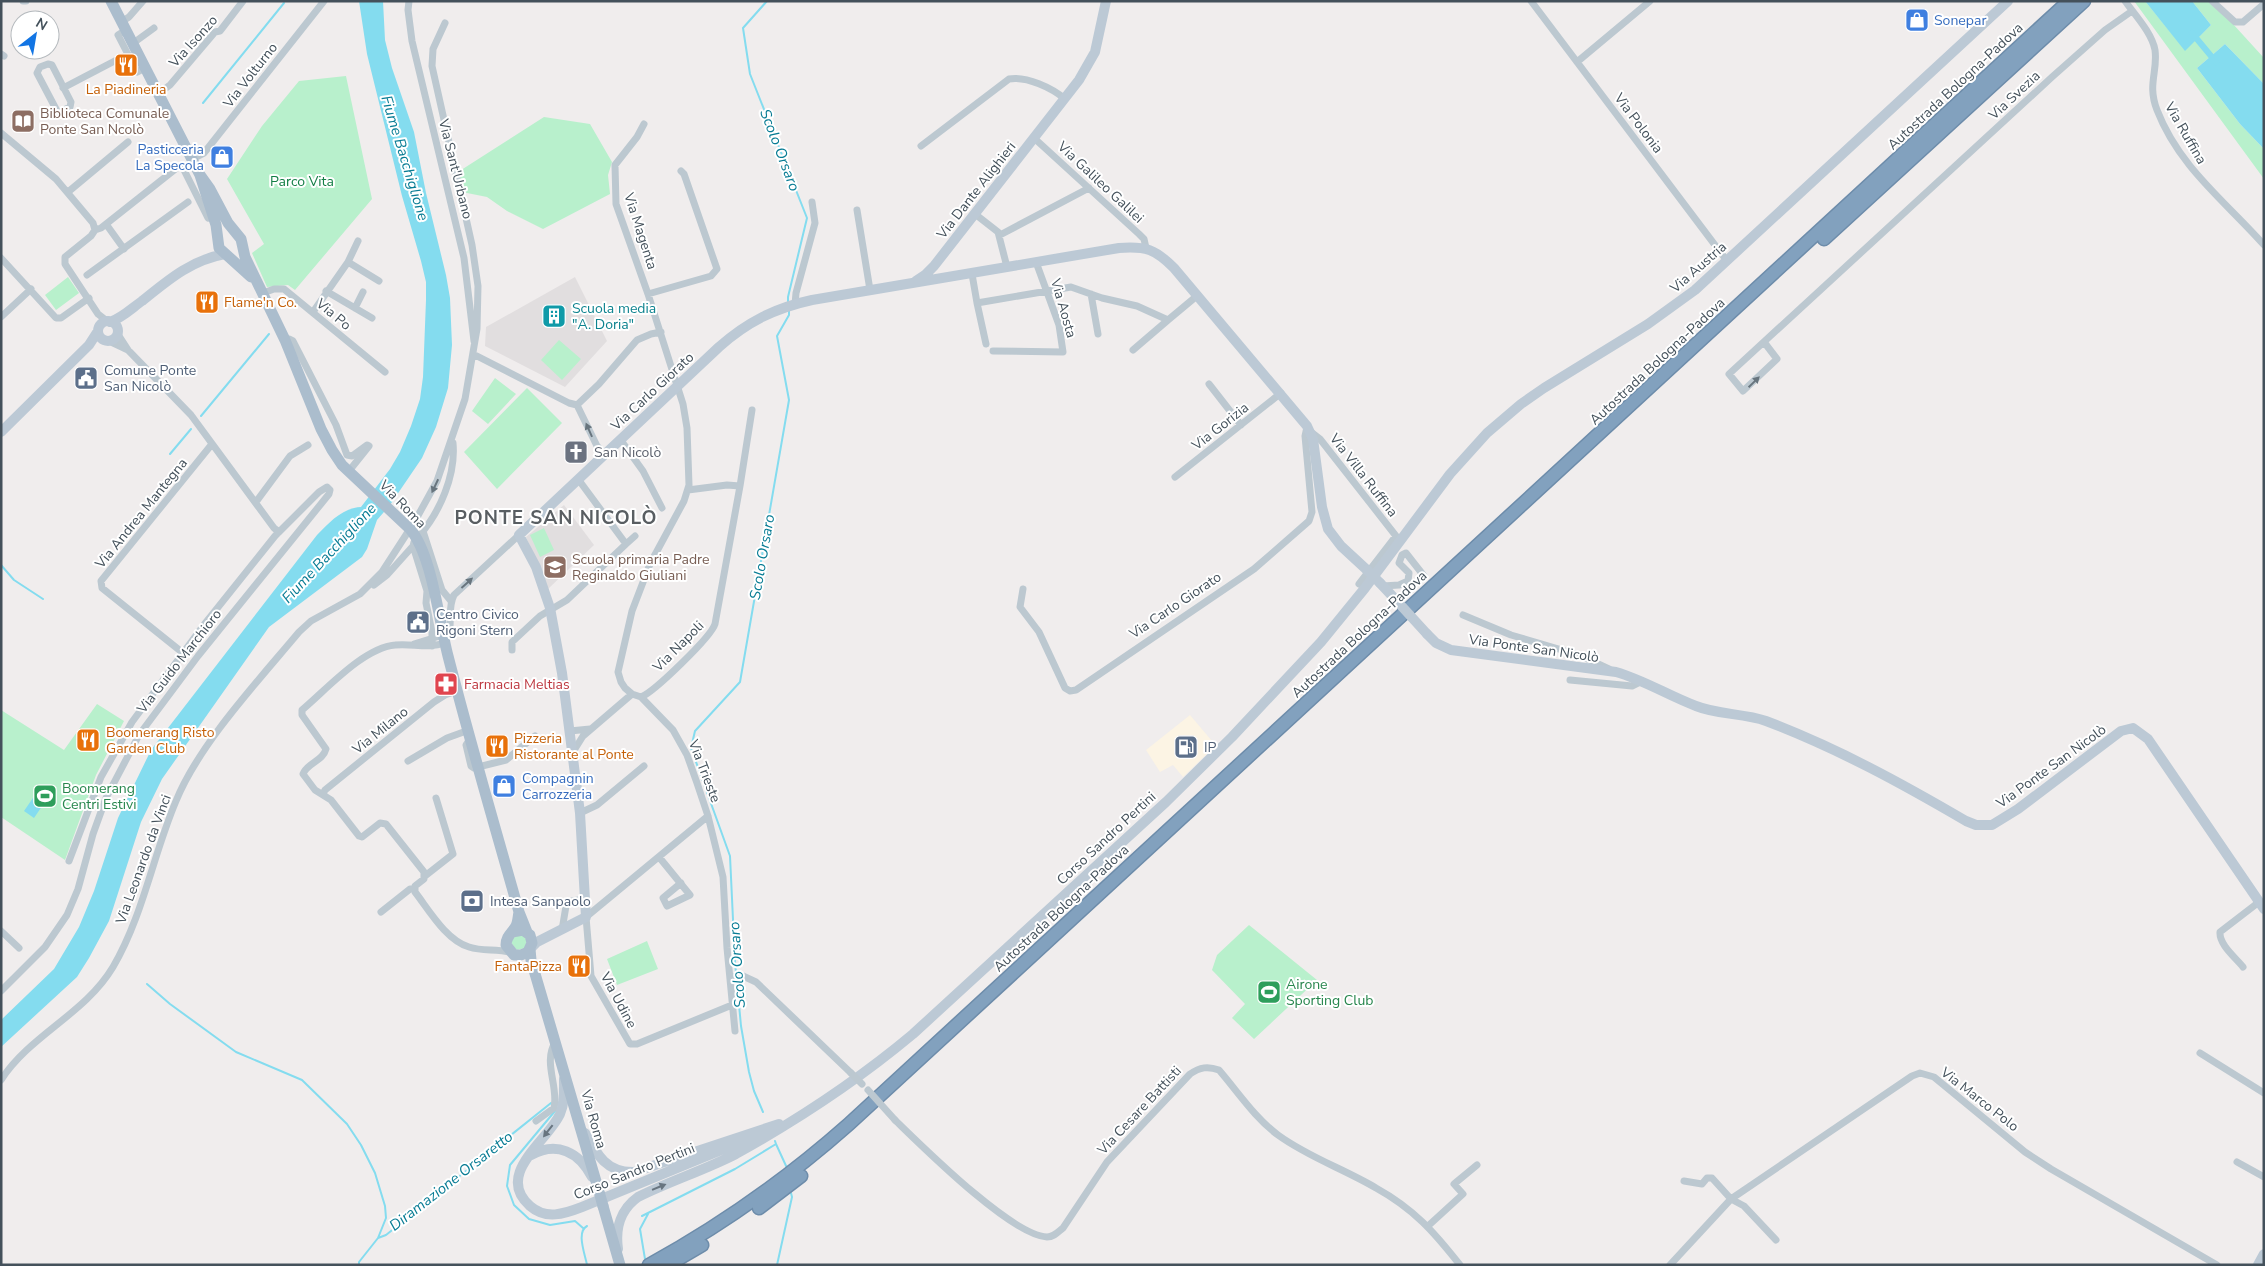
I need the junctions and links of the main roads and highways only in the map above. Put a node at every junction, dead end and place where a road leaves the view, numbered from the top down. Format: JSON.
{"nodes":[{"id":1,"x":110,"y":1,"type":"edge"},
{"id":2,"x":2069,"y":1,"type":"edge"},
{"id":3,"x":2084,"y":1,"type":"edge"},
{"id":4,"x":200,"y":174,"type":"junction"},
{"id":5,"x":235,"y":232,"type":"junction"},
{"id":6,"x":218,"y":239,"type":"junction"},
{"id":7,"x":242,"y":242,"type":"junction"},
{"id":8,"x":226,"y":254,"type":"junction"},
{"id":9,"x":262,"y":291,"type":"junction"},
{"id":10,"x":519,"y":912,"type":"junction"},
{"id":11,"x":528,"y":934,"type":"junction"},
{"id":12,"x":509,"y":935,"type":"junction"},
{"id":13,"x":531,"y":949,"type":"junction"},
{"id":14,"x":514,"y":954,"type":"junction"},
{"id":15,"x":535,"y":971,"type":"junction"},
{"id":16,"x":620,"y":1265,"type":"edge"},
{"id":17,"x":649,"y":1265,"type":"edge"},
{"id":18,"x":668,"y":1265,"type":"edge"}],
"edges":[{"from":1,"to":4,"type":"main road"},
{"from":2,"to":17,"type":"highway","name":"Autostrada Bologna-Padova"},
{"from":3,"to":18,"type":"highway","name":"Autostrada Bologna-Padova"},
{"from":4,"to":5,"type":"main road"},
{"from":4,"to":6,"type":"main road"},
{"from":5,"to":6,"type":"main road"},
{"from":5,"to":7,"type":"main road"},
{"from":6,"to":8,"type":"main road"},
{"from":7,"to":8,"type":"main road"},
{"from":7,"to":9,"type":"main road"},
{"from":8,"to":9,"type":"main road"},
{"from":9,"to":10,"type":"main road","name":"Via Roma"},
{"from":10,"to":11,"type":"main road","name":"Via Roma"},
{"from":10,"to":12,"type":"main road"},
{"from":11,"to":12,"type":"main road"},
{"from":11,"to":13,"type":"main road"},
{"from":12,"to":14,"type":"main road"},
{"from":13,"to":14,"type":"main road"},
{"from":13,"to":15,"type":"main road","name":"Via Roma"},
{"from":14,"to":15,"type":"main road"},
{"from":15,"to":16,"type":"main road","name":"Via Roma","bridge":true}]}
